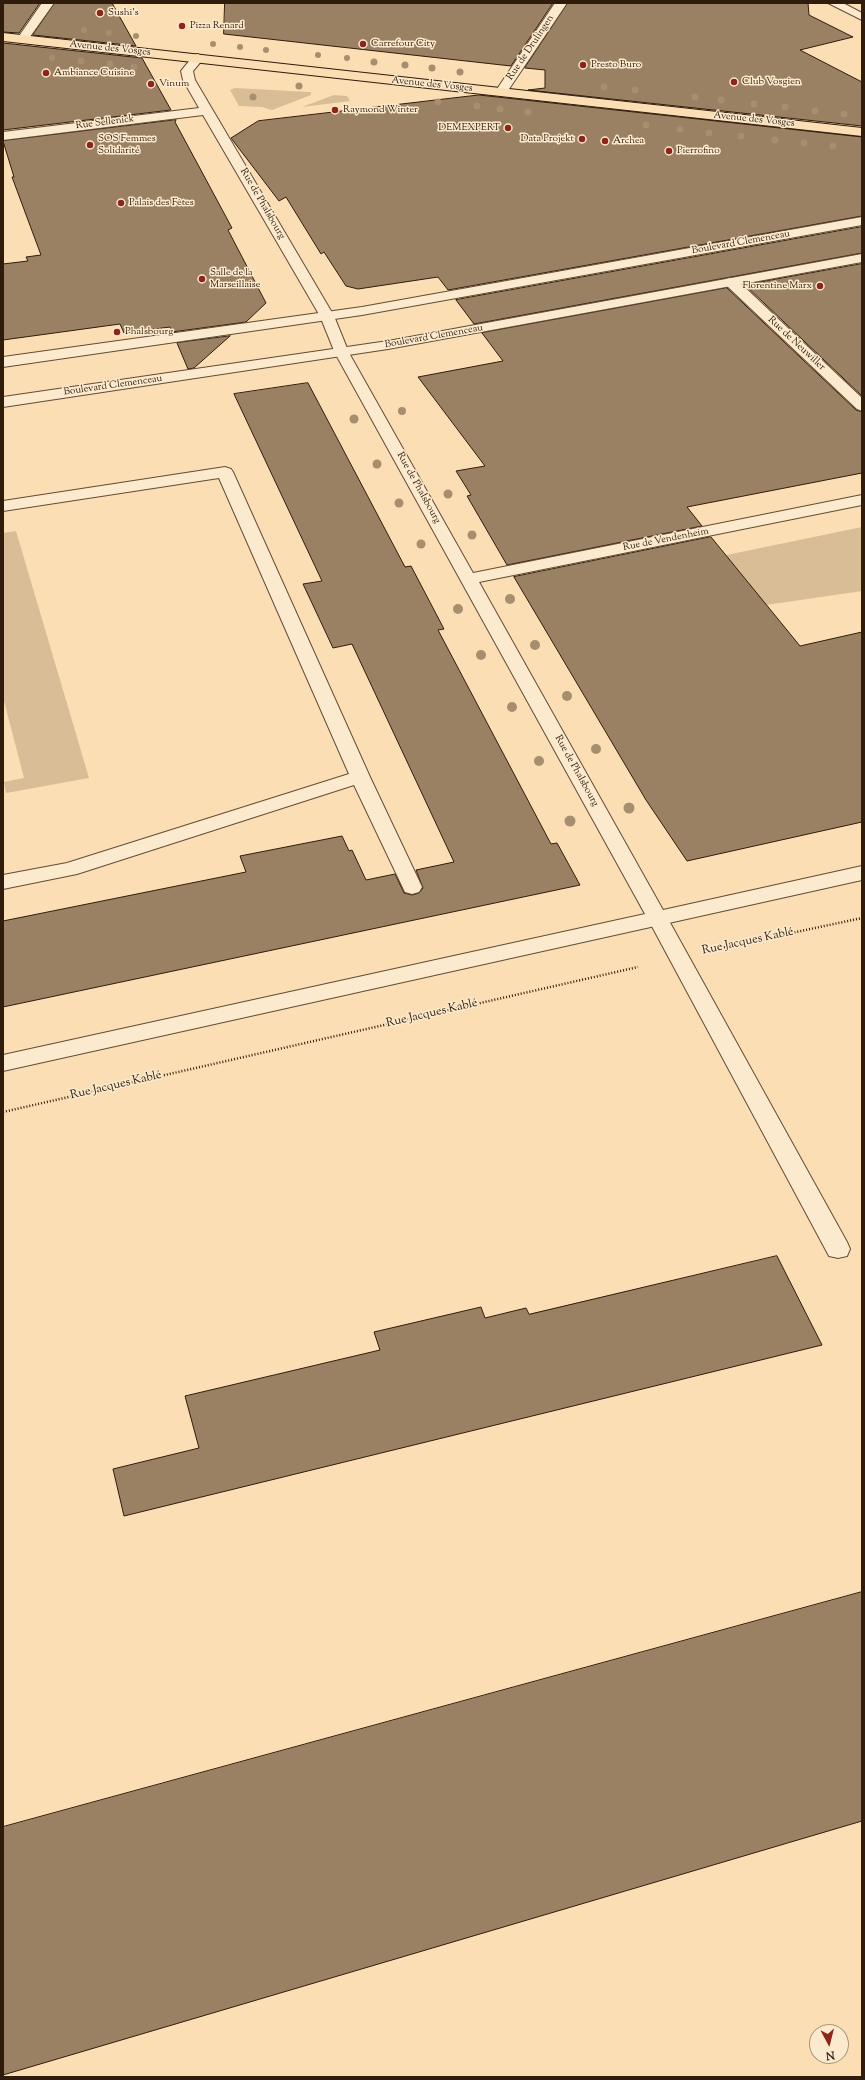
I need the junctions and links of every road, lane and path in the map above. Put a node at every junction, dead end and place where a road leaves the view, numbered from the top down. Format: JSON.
{"nodes":[{"id":1,"x":48,"y":3,"type":"edge"},
{"id":2,"x":561,"y":3,"type":"edge"},
{"id":3,"x":834,"y":3,"type":"edge"},
{"id":4,"x":862,"y":17,"type":"edge"},
{"id":5,"x":3,"y":37,"type":"edge"},
{"id":6,"x":23,"y":39,"type":"junction"},
{"id":7,"x":198,"y":58,"type":"junction"},
{"id":8,"x":501,"y":92,"type":"junction"},
{"id":9,"x":207,"y":111,"type":"junction"},
{"id":10,"x":862,"y":132,"type":"edge"},
{"id":11,"x":3,"y":136,"type":"edge"},
{"id":12,"x":862,"y":221,"type":"edge"},
{"id":13,"x":862,"y":258,"type":"edge"},
{"id":14,"x":730,"y":282,"type":"junction"},
{"id":15,"x":327,"y":316,"type":"junction"},
{"id":16,"x":342,"y":353,"type":"junction"},
{"id":17,"x":3,"y":362,"type":"edge"},
{"id":18,"x":3,"y":402,"type":"edge"},
{"id":19,"x":862,"y":406,"type":"edge"},
{"id":20,"x":862,"y":500,"type":"edge"},
{"id":21,"x":3,"y":506,"type":"edge"},
{"id":22,"x":469,"y":579,"type":"junction"},
{"id":23,"x":360,"y":777,"type":"junction"},
{"id":24,"x":862,"y":873,"type":"edge"},
{"id":25,"x":3,"y":882,"type":"edge"},
{"id":26,"x":412,"y":887,"type":"dead end"},
{"id":27,"x":862,"y":918,"type":"edge"},
{"id":28,"x":658,"y":919,"type":"junction"},
{"id":29,"x":680,"y":957,"type":"junction"},
{"id":30,"x":3,"y":1063,"type":"edge"},
{"id":31,"x":3,"y":1112,"type":"edge"},
{"id":32,"x":838,"y":1249,"type":"dead end"}],
"edges":[{"from":1,"to":6,"type":"street"},
{"from":2,"to":8,"type":"street","name":"Rue de Drulingen"},
{"from":3,"to":4,"type":"street"},
{"from":5,"to":6,"type":"main road","name":"Avenue des Vosges"},
{"from":6,"to":7,"type":"main road","name":"Avenue des Vosges"},
{"from":7,"to":8,"type":"main road","name":"Avenue des Vosges"},
{"from":7,"to":9,"type":"street","name":"Rue de Phalsbourg"},
{"from":8,"to":10,"type":"main road","name":"Avenue des Vosges"},
{"from":9,"to":11,"type":"street","name":"Rue Sellenick"},
{"from":9,"to":15,"type":"street","name":"Rue de Phalsbourg"},
{"from":12,"to":15,"type":"street","name":"Boulevard Clemenceau"},
{"from":13,"to":14,"type":"street","name":"Boulevard Clemenceau"},
{"from":14,"to":16,"type":"street","name":"Boulevard Clemenceau"},
{"from":14,"to":19,"type":"street","name":"Rue de Neuwiller"},
{"from":15,"to":16,"type":"street","name":"Rue de Phalsbourg"},
{"from":15,"to":17,"type":"street","name":"Boulevard Clemenceau"},
{"from":16,"to":18,"type":"street","name":"Boulevard Clemenceau"},
{"from":16,"to":22,"type":"street","name":"Rue de Phalsbourg"},
{"from":20,"to":22,"type":"street","name":"Rue de Vendenheim"},
{"from":21,"to":23,"type":"street"},
{"from":22,"to":28,"type":"street","name":"Rue de Phalsbourg"},
{"from":23,"to":25,"type":"street"},
{"from":23,"to":26,"type":"street"},
{"from":24,"to":28,"type":"street"},
{"from":27,"to":29,"type":"path","name":"Rue Jacques Kablé"},
{"from":28,"to":29,"type":"street","name":"Rue de Phalsbourg"},
{"from":28,"to":30,"type":"street"},
{"from":29,"to":31,"type":"path","name":"Rue Jacques Kablé"},
{"from":29,"to":32,"type":"street","name":"Rue de Phalsbourg"}]}
